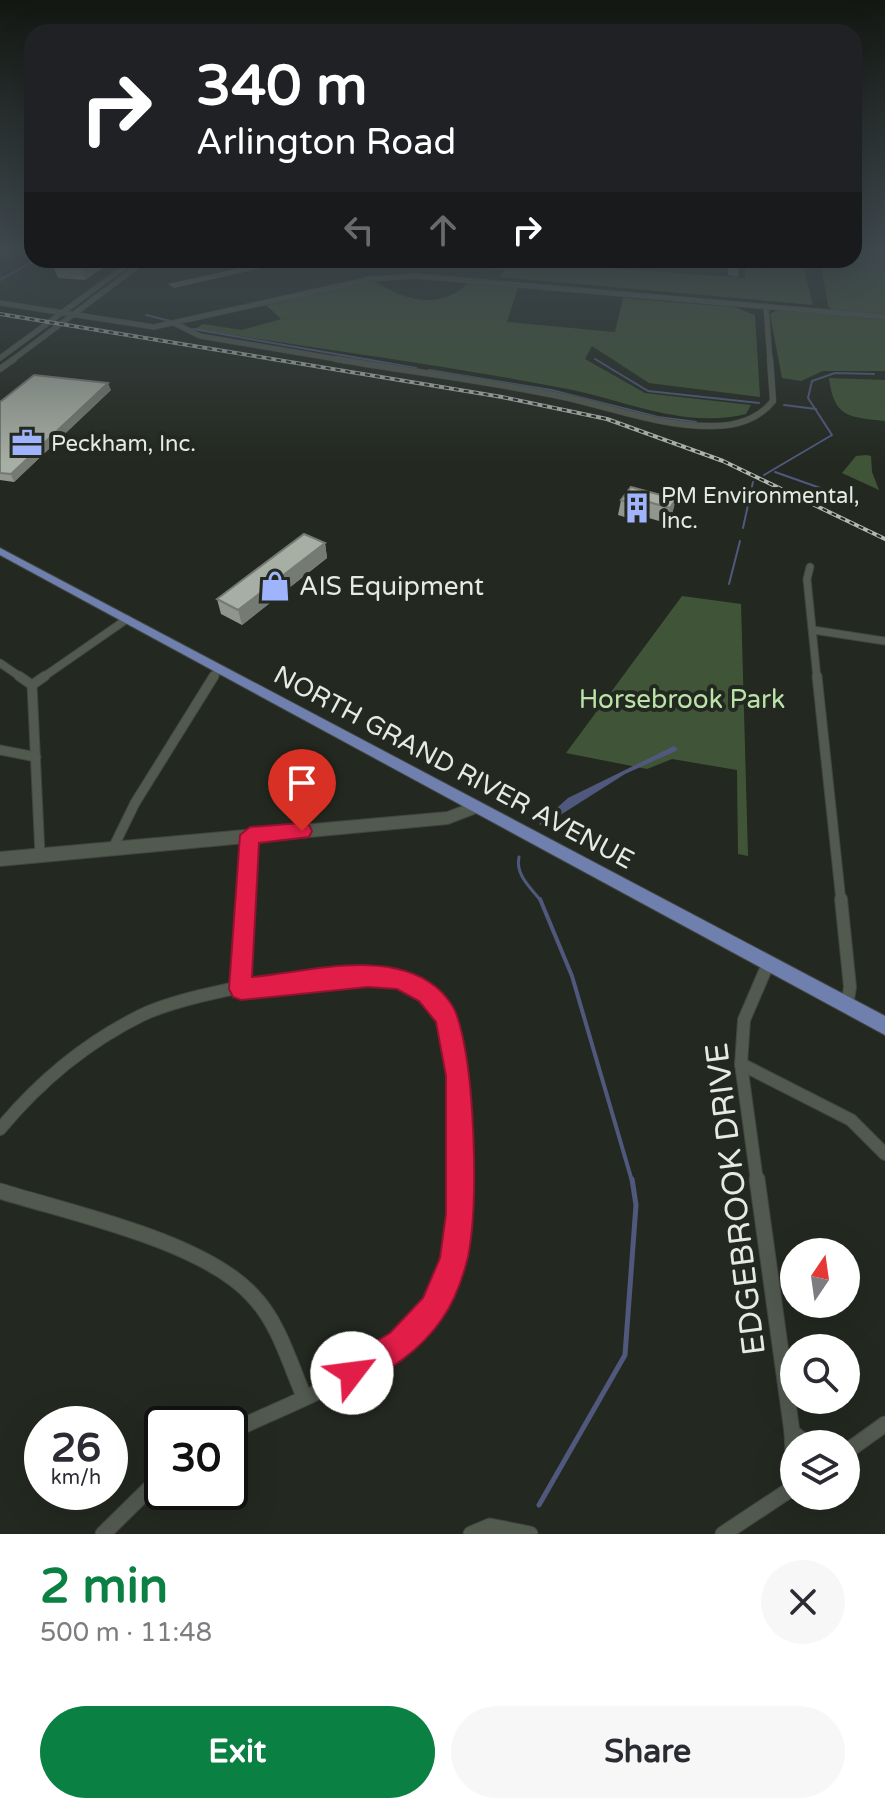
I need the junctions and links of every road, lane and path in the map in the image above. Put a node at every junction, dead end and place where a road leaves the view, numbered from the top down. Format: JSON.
{"nodes":[{"id":1,"x":52,"y":321,"type":"edge"},
{"id":2,"x":65,"y":321,"type":"edge"},
{"id":3,"x":108,"y":321,"type":"edge"},
{"id":4,"x":185,"y":321,"type":"edge"},
{"id":5,"x":767,"y":321,"type":"edge"},
{"id":6,"x":174,"y":323,"type":"junction"},
{"id":7,"x":36,"y":332,"type":"junction"},
{"id":8,"x":24,"y":352,"type":"junction"},
{"id":9,"x":0,"y":358,"type":"edge"},
{"id":10,"x":0,"y":369,"type":"edge"},
{"id":11,"x":0,"y":551,"type":"edge"},
{"id":12,"x":810,"y":567,"type":"dead end"},
{"id":13,"x":127,"y":619,"type":"junction"},
{"id":14,"x":813,"y":630,"type":"junction"},
{"id":15,"x":885,"y":641,"type":"edge"},
{"id":16,"x":0,"y":663,"type":"edge"},
{"id":17,"x":218,"y":669,"type":"junction"},
{"id":18,"x":32,"y":685,"type":"junction"},
{"id":19,"x":0,"y":750,"type":"edge"},
{"id":20,"x":36,"y":757,"type":"junction"},
{"id":21,"x":474,"y":808,"type":"junction"},
{"id":22,"x":250,"y":835,"type":"junction"},
{"id":23,"x":113,"y":848,"type":"junction"},
{"id":24,"x":40,"y":855,"type":"junction"},
{"id":25,"x":0,"y":859,"type":"edge"},
{"id":26,"x":768,"y":964,"type":"junction"},
{"id":27,"x":241,"y":989,"type":"junction"},
{"id":28,"x":847,"y":1006,"type":"junction"},
{"id":29,"x":885,"y":1026,"type":"edge"},
{"id":30,"x":741,"y":1064,"type":"junction"},
{"id":31,"x":0,"y":1129,"type":"edge"},
{"id":32,"x":885,"y":1154,"type":"edge"},
{"id":33,"x":0,"y":1191,"type":"edge"},
{"id":34,"x":303,"y":1394,"type":"junction"},
{"id":35,"x":248,"y":1423,"type":"edge"},
{"id":36,"x":885,"y":1424,"type":"edge"},
{"id":37,"x":792,"y":1430,"type":"edge"},
{"id":38,"x":860,"y":1442,"type":"edge"},
{"id":39,"x":144,"y":1494,"type":"edge"},
{"id":40,"x":780,"y":1496,"type":"edge"},
{"id":41,"x":103,"y":1534,"type":"edge"},
{"id":42,"x":471,"y":1534,"type":"edge"},
{"id":43,"x":530,"y":1534,"type":"edge"},
{"id":44,"x":723,"y":1534,"type":"edge"}],
"edges":[{"from":1,"to":7,"type":"street"},
{"from":2,"to":8,"type":"street"},
{"from":3,"to":6,"type":"street"},
{"from":4,"to":6,"type":"street"},
{"from":5,"to":6,"type":"street"},
{"from":7,"to":8,"type":"street"},
{"from":7,"to":9,"type":"street"},
{"from":8,"to":10,"type":"street"},
{"from":11,"to":13,"type":"main road","name":"NORTH GRAND RIVER AVENUE"},
{"from":12,"to":14,"type":"street"},
{"from":13,"to":17,"type":"main road","name":"NORTH GRAND RIVER AVENUE"},
{"from":13,"to":18,"type":"street"},
{"from":14,"to":15,"type":"street"},
{"from":14,"to":28,"type":"street"},
{"from":16,"to":18,"type":"street"},
{"from":17,"to":21,"type":"main road","name":"NORTH GRAND RIVER AVENUE"},
{"from":17,"to":23,"type":"street"},
{"from":18,"to":20,"type":"street"},
{"from":19,"to":20,"type":"street"},
{"from":20,"to":24,"type":"street"},
{"from":21,"to":22,"type":"street"},
{"from":21,"to":26,"type":"main road","name":"NORTH GRAND RIVER AVENUE"},
{"from":22,"to":23,"type":"street"},
{"from":22,"to":27,"type":"street"},
{"from":23,"to":24,"type":"street"},
{"from":24,"to":25,"type":"street"},
{"from":26,"to":28,"type":"main road","name":"NORTH GRAND RIVER AVENUE"},
{"from":26,"to":30,"type":"street","name":"EDGEBROOK DRIVE"},
{"from":27,"to":31,"type":"street"},
{"from":27,"to":34,"type":"street"},
{"from":28,"to":29,"type":"main road","name":"NORTH GRAND RIVER AVENUE"},
{"from":30,"to":32,"type":"street"},
{"from":30,"to":37,"type":"street","name":"EDGEBROOK DRIVE"},
{"from":33,"to":34,"type":"street"},
{"from":34,"to":35,"type":"street"},
{"from":36,"to":38,"type":"street"},
{"from":39,"to":41,"type":"street"},
{"from":40,"to":44,"type":"street"},
{"from":42,"to":43,"type":"street"}]}
